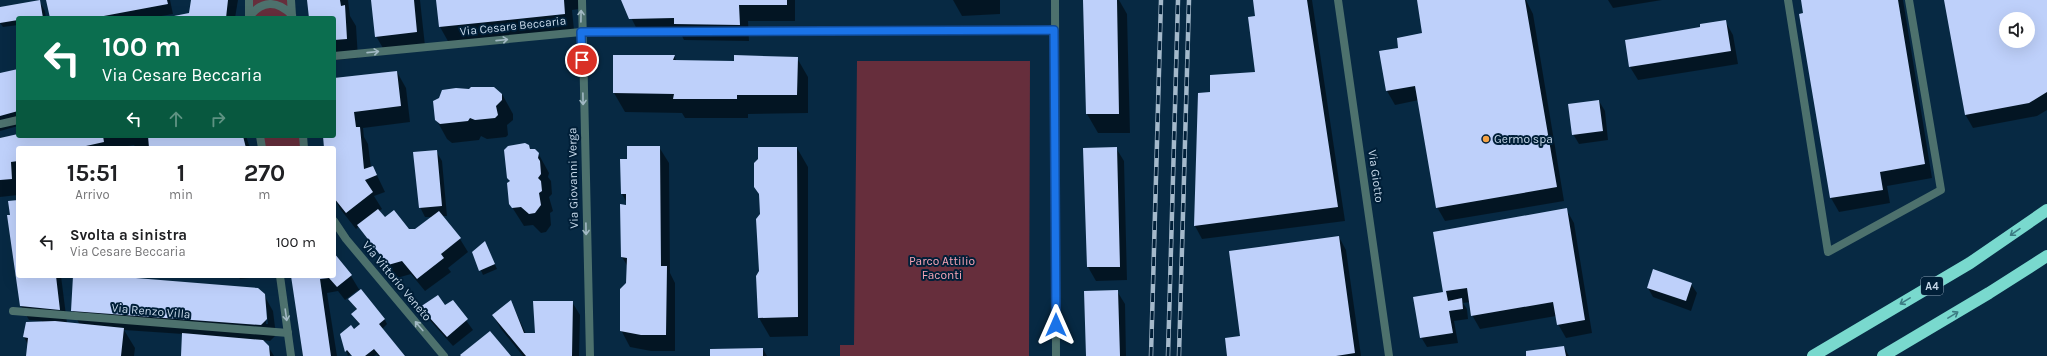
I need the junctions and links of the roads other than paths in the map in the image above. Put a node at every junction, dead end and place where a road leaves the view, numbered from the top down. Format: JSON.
{"nodes":[{"id":1,"x":249,"y":0,"type":"edge"},
{"id":2,"x":291,"y":0,"type":"edge"},
{"id":3,"x":582,"y":0,"type":"edge"},
{"id":4,"x":1055,"y":0,"type":"edge"},
{"id":5,"x":1338,"y":0,"type":"edge"},
{"id":6,"x":1788,"y":0,"type":"edge"},
{"id":7,"x":1909,"y":0,"type":"edge"},
{"id":8,"x":249,"y":16,"type":"edge"},
{"id":9,"x":250,"y":16,"type":"edge"},
{"id":10,"x":292,"y":16,"type":"edge"},
{"id":11,"x":1054,"y":30,"type":"junction"},
{"id":12,"x":581,"y":32,"type":"junction"},
{"id":13,"x":336,"y":56,"type":"edge"},
{"id":14,"x":16,"y":120,"type":"edge"},
{"id":15,"x":0,"y":124,"type":"edge"},
{"id":16,"x":2047,"y":210,"type":"edge"},
{"id":17,"x":336,"y":224,"type":"edge"},
{"id":18,"x":2047,"y":256,"type":"edge"},
{"id":19,"x":280,"y":278,"type":"edge"},
{"id":20,"x":12,"y":311,"type":"dead end"},
{"id":21,"x":288,"y":333,"type":"junction"},
{"id":22,"x":291,"y":356,"type":"edge"},
{"id":23,"x":444,"y":356,"type":"edge"},
{"id":24,"x":590,"y":356,"type":"edge"},
{"id":25,"x":1056,"y":356,"type":"edge"},
{"id":26,"x":1389,"y":356,"type":"edge"},
{"id":27,"x":1813,"y":356,"type":"edge"},
{"id":28,"x":1883,"y":356,"type":"edge"}],
"edges":[{"from":1,"to":8,"type":"street"},
{"from":2,"to":10,"type":"street"},
{"from":12,"to":3,"type":"street","name":"Via Giovanni Verga","one_way":true},
{"from":4,"to":11,"type":"street"},
{"from":5,"to":26,"type":"street","name":"Via Giotto"},
{"from":6,"to":7,"type":"street"},
{"from":9,"to":10,"type":"street"},
{"from":11,"to":12,"type":"street","name":"Via Cesare Beccaria"},
{"from":11,"to":25,"type":"street"},
{"from":13,"to":12,"type":"street","name":"Via Cesare Beccaria","one_way":true},
{"from":12,"to":24,"type":"street","name":"Via Giovanni Verga","one_way":true},
{"from":14,"to":15,"type":"street"},
{"from":16,"to":27,"type":"highway","number":"A4","one_way":true},
{"from":23,"to":17,"type":"street","name":"Via Vittorio Veneto","one_way":true},
{"from":28,"to":18,"type":"highway","one_way":true},
{"from":19,"to":21,"type":"street","one_way":true},
{"from":20,"to":21,"type":"street","name":"Via Renzo Villa"},
{"from":21,"to":22,"type":"street"}]}
